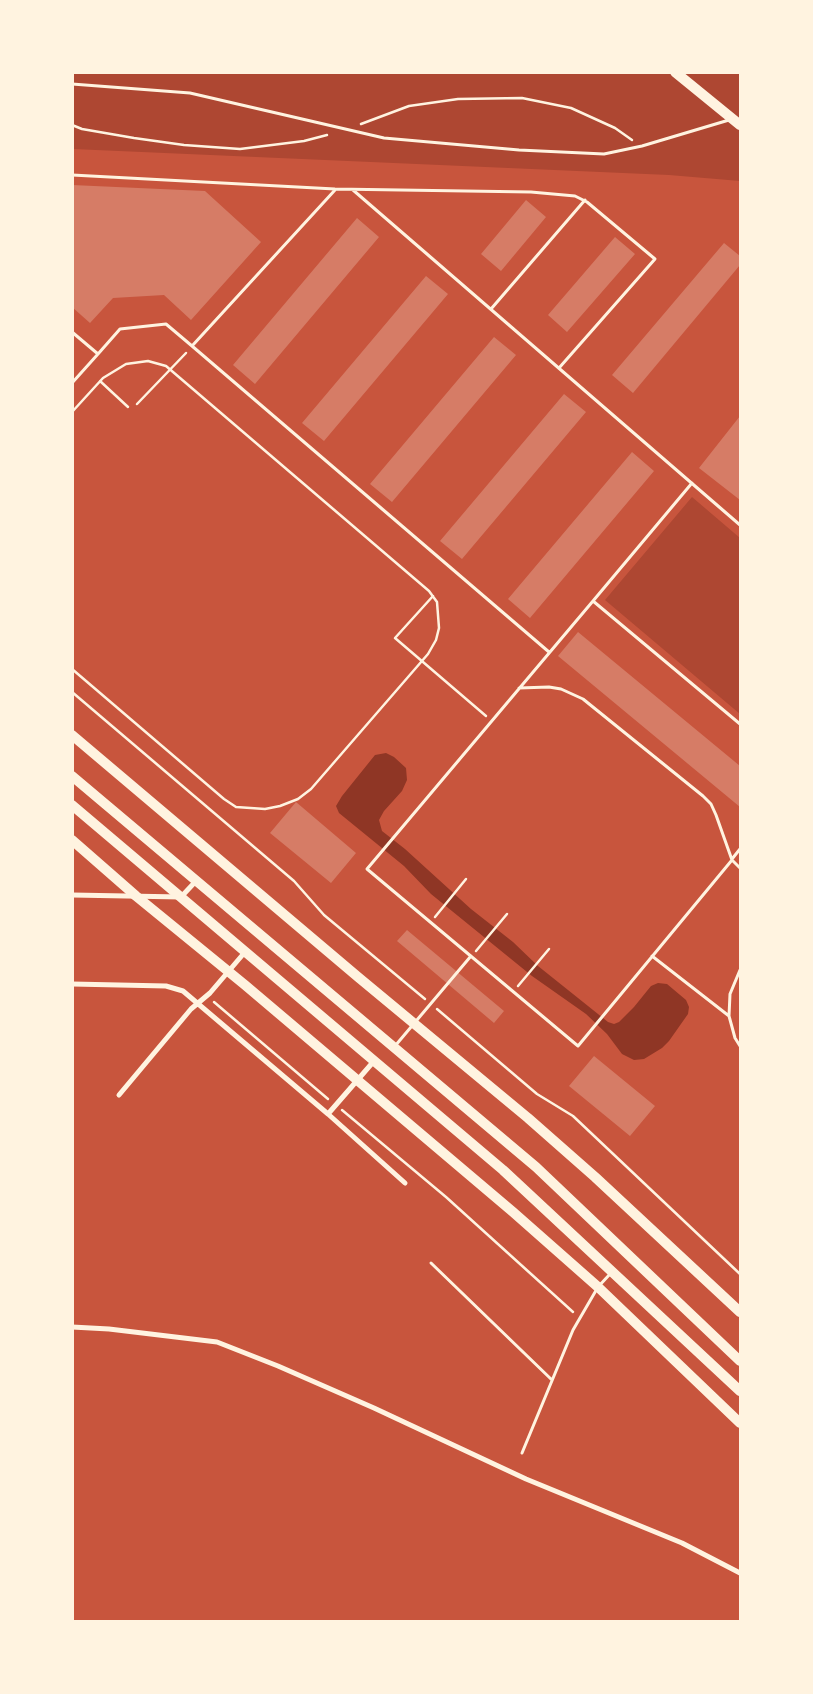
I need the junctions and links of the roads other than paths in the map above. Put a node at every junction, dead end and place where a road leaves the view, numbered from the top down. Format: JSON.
{"nodes":[{"id":1,"x":675,"y":72,"type":"edge"},
{"id":2,"x":72,"y":84,"type":"edge"},
{"id":3,"x":730,"y":117,"type":"junction"},
{"id":4,"x":740,"y":125,"type":"edge"},
{"id":5,"x":72,"y":175,"type":"edge"},
{"id":6,"x":335,"y":189,"type":"junction"},
{"id":7,"x":353,"y":190,"type":"junction"},
{"id":8,"x":585,"y":200,"type":"junction"},
{"id":9,"x":491,"y":309,"type":"junction"},
{"id":10,"x":72,"y":332,"type":"edge"},
{"id":11,"x":192,"y":346,"type":"junction"},
{"id":12,"x":98,"y":354,"type":"junction"},
{"id":13,"x":559,"y":368,"type":"junction"},
{"id":14,"x":72,"y":382,"type":"edge"},
{"id":15,"x":692,"y":483,"type":"junction"},
{"id":16,"x":740,"y":525,"type":"edge"},
{"id":17,"x":593,"y":601,"type":"junction"},
{"id":18,"x":549,"y":652,"type":"junction"},
{"id":19,"x":519,"y":688,"type":"junction"},
{"id":20,"x":740,"y":724,"type":"edge"},
{"id":21,"x":72,"y":735,"type":"edge"},
{"id":22,"x":72,"y":776,"type":"edge"},
{"id":23,"x":72,"y":805,"type":"edge"},
{"id":24,"x":72,"y":840,"type":"edge"},
{"id":25,"x":740,"y":849,"type":"edge"},
{"id":26,"x":732,"y":860,"type":"junction"},
{"id":27,"x":740,"y":868,"type":"edge"},
{"id":28,"x":196,"y":880,"type":"junction"},
{"id":29,"x":72,"y":895,"type":"edge"},
{"id":30,"x":136,"y":896,"type":"junction"},
{"id":31,"x":181,"y":897,"type":"junction"},
{"id":32,"x":246,"y":952,"type":"junction"},
{"id":33,"x":471,"y":956,"type":"junction"},
{"id":34,"x":652,"y":956,"type":"junction"},
{"id":35,"x":740,"y":970,"type":"edge"},
{"id":36,"x":229,"y":972,"type":"junction"},
{"id":37,"x":72,"y":984,"type":"edge"},
{"id":38,"x":197,"y":1003,"type":"junction"},
{"id":39,"x":729,"y":1016,"type":"junction"},
{"id":40,"x":414,"y":1024,"type":"junction"},
{"id":41,"x":740,"y":1046,"type":"edge"},
{"id":42,"x":394,"y":1047,"type":"junction"},
{"id":43,"x":374,"y":1061,"type":"junction"},
{"id":44,"x":358,"y":1080,"type":"junction"},
{"id":45,"x":119,"y":1095,"type":"dead end"},
{"id":46,"x":328,"y":1114,"type":"junction"},
{"id":47,"x":405,"y":1183,"type":"dead end"},
{"id":48,"x":431,"y":1263,"type":"dead end"},
{"id":49,"x":612,"y":1271,"type":"junction"},
{"id":50,"x":598,"y":1288,"type":"junction"},
{"id":51,"x":740,"y":1312,"type":"edge"},
{"id":52,"x":72,"y":1327,"type":"edge"},
{"id":53,"x":740,"y":1361,"type":"edge"},
{"id":54,"x":552,"y":1380,"type":"junction"},
{"id":55,"x":740,"y":1391,"type":"edge"},
{"id":56,"x":740,"y":1423,"type":"edge"},
{"id":57,"x":522,"y":1453,"type":"dead end"},
{"id":58,"x":740,"y":1573,"type":"edge"}],
"edges":[{"from":1,"to":3,"type":"main road"},
{"from":2,"to":3,"type":"lane"},
{"from":3,"to":4,"type":"main road"},
{"from":5,"to":6,"type":"lane"},
{"from":6,"to":7,"type":"lane"},
{"from":6,"to":11,"type":"lane"},
{"from":7,"to":8,"type":"lane"},
{"from":7,"to":9,"type":"lane"},
{"from":8,"to":9,"type":"lane"},
{"from":8,"to":13,"type":"lane"},
{"from":9,"to":13,"type":"lane"},
{"from":10,"to":12,"type":"lane"},
{"from":11,"to":12,"type":"lane"},
{"from":11,"to":18,"type":"lane"},
{"from":12,"to":14,"type":"lane"},
{"from":13,"to":15,"type":"lane"},
{"from":15,"to":16,"type":"lane"},
{"from":15,"to":17,"type":"lane"},
{"from":17,"to":18,"type":"lane"},
{"from":17,"to":20,"type":"lane"},
{"from":18,"to":19,"type":"lane"},
{"from":19,"to":26,"type":"lane"},
{"from":19,"to":33,"type":"lane"},
{"from":21,"to":40,"type":"main road"},
{"from":22,"to":28,"type":"main road"},
{"from":23,"to":31,"type":"main road"},
{"from":24,"to":30,"type":"main road"},
{"from":25,"to":26,"type":"lane"},
{"from":26,"to":27,"type":"lane"},
{"from":26,"to":34,"type":"lane"},
{"from":28,"to":31,"type":"street"},
{"from":28,"to":42,"type":"main road"},
{"from":29,"to":30,"type":"street"},
{"from":30,"to":31,"type":"street"},
{"from":30,"to":36,"type":"main road"},
{"from":31,"to":32,"type":"main road"},
{"from":32,"to":36,"type":"street"},
{"from":32,"to":43,"type":"main road"},
{"from":33,"to":34,"type":"lane"},
{"from":33,"to":40,"type":"lane"},
{"from":34,"to":39,"type":"lane"},
{"from":35,"to":39,"type":"lane"},
{"from":36,"to":38,"type":"street"},
{"from":36,"to":44,"type":"main road"},
{"from":37,"to":38,"type":"street"},
{"from":38,"to":45,"type":"street"},
{"from":38,"to":46,"type":"street"},
{"from":39,"to":41,"type":"lane"},
{"from":40,"to":42,"type":"lane"},
{"from":40,"to":51,"type":"main road"},
{"from":42,"to":53,"type":"main road"},
{"from":43,"to":44,"type":"street"},
{"from":43,"to":49,"type":"main road"},
{"from":44,"to":46,"type":"street"},
{"from":44,"to":50,"type":"main road"},
{"from":46,"to":47,"type":"street"},
{"from":48,"to":54,"type":"lane"},
{"from":49,"to":50,"type":"lane"},
{"from":49,"to":55,"type":"main road"},
{"from":50,"to":54,"type":"lane"},
{"from":50,"to":56,"type":"main road"},
{"from":52,"to":58,"type":"street"},
{"from":54,"to":57,"type":"lane"}]}
